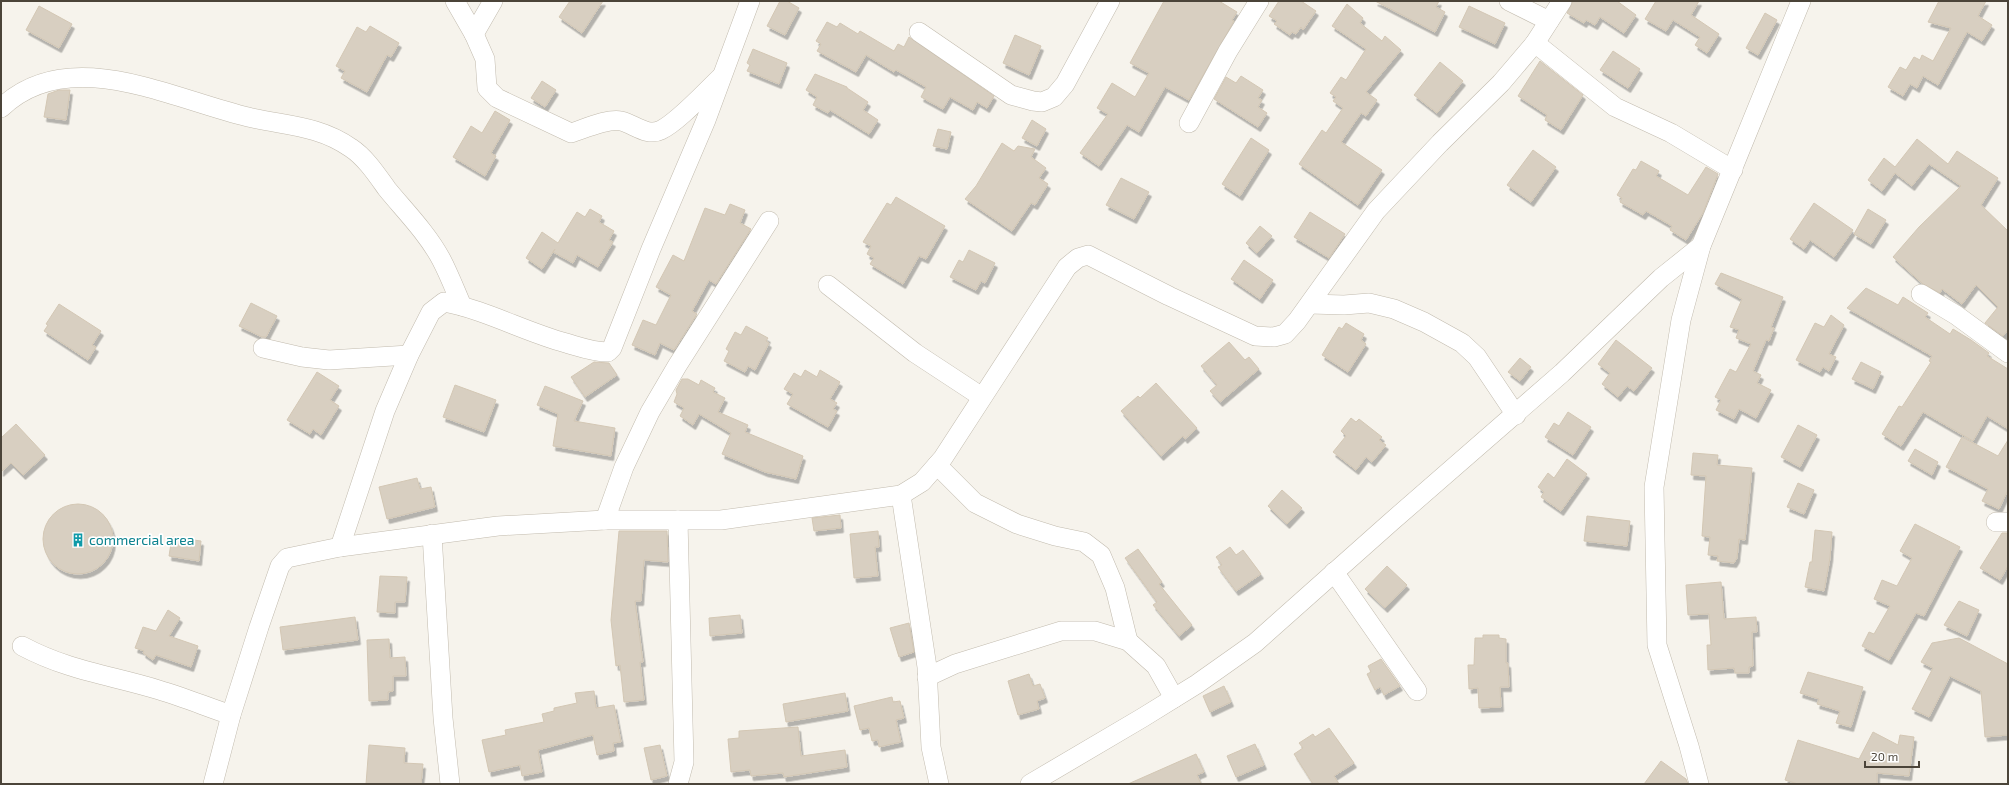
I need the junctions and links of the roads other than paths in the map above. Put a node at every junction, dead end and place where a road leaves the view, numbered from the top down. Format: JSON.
{"nodes":[{"id":1,"x":455,"y":1,"type":"edge"},
{"id":2,"x":493,"y":1,"type":"edge"},
{"id":3,"x":750,"y":1,"type":"edge"},
{"id":4,"x":1110,"y":1,"type":"edge"},
{"id":5,"x":1259,"y":1,"type":"edge"},
{"id":6,"x":1509,"y":1,"type":"edge"},
{"id":7,"x":1562,"y":1,"type":"edge"},
{"id":8,"x":1802,"y":1,"type":"edge"},
{"id":9,"x":1549,"y":22,"type":"junction"},
{"id":10,"x":919,"y":32,"type":"dead end"},
{"id":11,"x":474,"y":34,"type":"junction"},
{"id":12,"x":1535,"y":43,"type":"junction"},
{"id":13,"x":724,"y":74,"type":"junction"},
{"id":14,"x":1,"y":108,"type":"edge"},
{"id":15,"x":1189,"y":123,"type":"dead end"},
{"id":16,"x":1733,"y":170,"type":"junction"},
{"id":17,"x":769,"y":221,"type":"dead end"},
{"id":18,"x":1701,"y":246,"type":"junction"},
{"id":19,"x":828,"y":285,"type":"dead end"},
{"id":20,"x":1921,"y":294,"type":"dead end"},
{"id":21,"x":1310,"y":304,"type":"junction"},
{"id":22,"x":462,"y":306,"type":"junction"},
{"id":23,"x":263,"y":348,"type":"dead end"},
{"id":24,"x":2008,"y":353,"type":"edge"},
{"id":25,"x":409,"y":355,"type":"junction"},
{"id":26,"x":982,"y":397,"type":"junction"},
{"id":27,"x":1516,"y":414,"type":"junction"},
{"id":28,"x":937,"y":465,"type":"junction"},
{"id":29,"x":901,"y":495,"type":"junction"},
{"id":30,"x":605,"y":520,"type":"junction"},
{"id":31,"x":678,"y":520,"type":"junction"},
{"id":32,"x":432,"y":534,"type":"junction"},
{"id":33,"x":340,"y":547,"type":"junction"},
{"id":34,"x":1334,"y":572,"type":"junction"},
{"id":35,"x":1128,"y":641,"type":"junction"},
{"id":36,"x":22,"y":646,"type":"dead end"},
{"id":37,"x":927,"y":677,"type":"junction"},
{"id":38,"x":1417,"y":691,"type":"dead end"},
{"id":39,"x":1174,"y":698,"type":"junction"},
{"id":40,"x":231,"y":715,"type":"junction"},
{"id":41,"x":1035,"y":783,"type":"edge"},
{"id":42,"x":213,"y":784,"type":"edge"},
{"id":43,"x":450,"y":784,"type":"edge"},
{"id":44,"x":678,"y":784,"type":"edge"},
{"id":45,"x":939,"y":784,"type":"edge"},
{"id":46,"x":1699,"y":784,"type":"edge"}],
"edges":[{"from":1,"to":11,"type":"street"},
{"from":2,"to":11,"type":"street"},
{"from":3,"to":13,"type":"street"},
{"from":4,"to":10,"type":"street"},
{"from":5,"to":15,"type":"street"},
{"from":6,"to":9,"type":"street"},
{"from":7,"to":9,"type":"street"},
{"from":8,"to":16,"type":"street"},
{"from":9,"to":12,"type":"street"},
{"from":11,"to":13,"type":"street"},
{"from":12,"to":16,"type":"street"},
{"from":12,"to":21,"type":"street"},
{"from":13,"to":22,"type":"street"},
{"from":14,"to":22,"type":"street"},
{"from":16,"to":18,"type":"street"},
{"from":17,"to":30,"type":"street"},
{"from":18,"to":27,"type":"street"},
{"from":18,"to":46,"type":"street"},
{"from":19,"to":26,"type":"street"},
{"from":20,"to":24,"type":"street"},
{"from":21,"to":26,"type":"street"},
{"from":21,"to":27,"type":"street"},
{"from":22,"to":25,"type":"street"},
{"from":23,"to":25,"type":"street"},
{"from":25,"to":33,"type":"street"},
{"from":26,"to":28,"type":"street"},
{"from":27,"to":34,"type":"street"},
{"from":28,"to":29,"type":"street"},
{"from":28,"to":35,"type":"street"},
{"from":29,"to":31,"type":"street"},
{"from":29,"to":37,"type":"street"},
{"from":30,"to":31,"type":"street"},
{"from":30,"to":32,"type":"street"},
{"from":31,"to":44,"type":"street"},
{"from":32,"to":33,"type":"street"},
{"from":32,"to":43,"type":"street"},
{"from":33,"to":40,"type":"street"},
{"from":34,"to":38,"type":"street"},
{"from":34,"to":39,"type":"street"},
{"from":35,"to":37,"type":"street"},
{"from":35,"to":39,"type":"street"},
{"from":36,"to":40,"type":"street"},
{"from":37,"to":45,"type":"street"},
{"from":39,"to":41,"type":"street"},
{"from":40,"to":42,"type":"street"}]}
